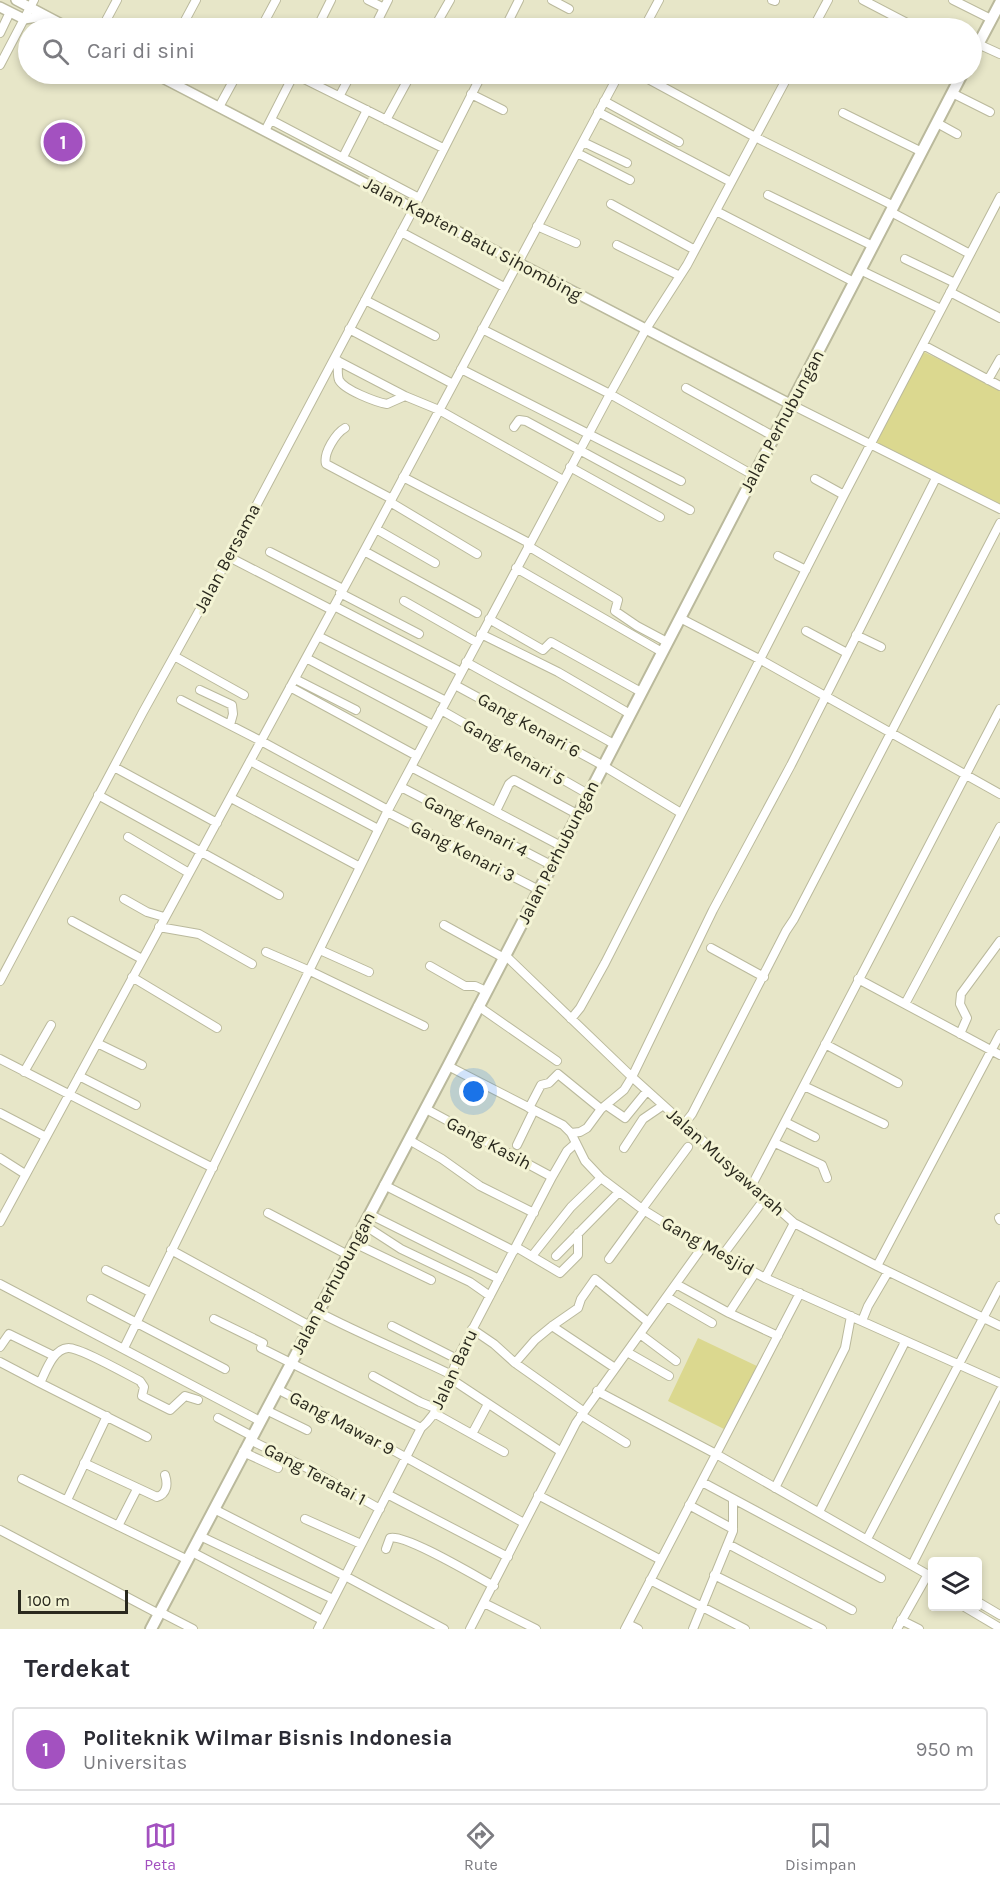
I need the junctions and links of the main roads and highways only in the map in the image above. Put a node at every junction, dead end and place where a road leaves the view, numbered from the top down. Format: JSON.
{"nodes":[{"id":1,"x":1000,"y":3,"type":"edge"},
{"id":2,"x":982,"y":37,"type":"edge"},
{"id":3,"x":957,"y":84,"type":"edge"},
{"id":4,"x":151,"y":1629,"type":"edge"}],
"edges":[{"from":1,"to":2,"type":"main road"},
{"from":3,"to":4,"type":"main road","name":"Jalan Perhubungan"}]}
